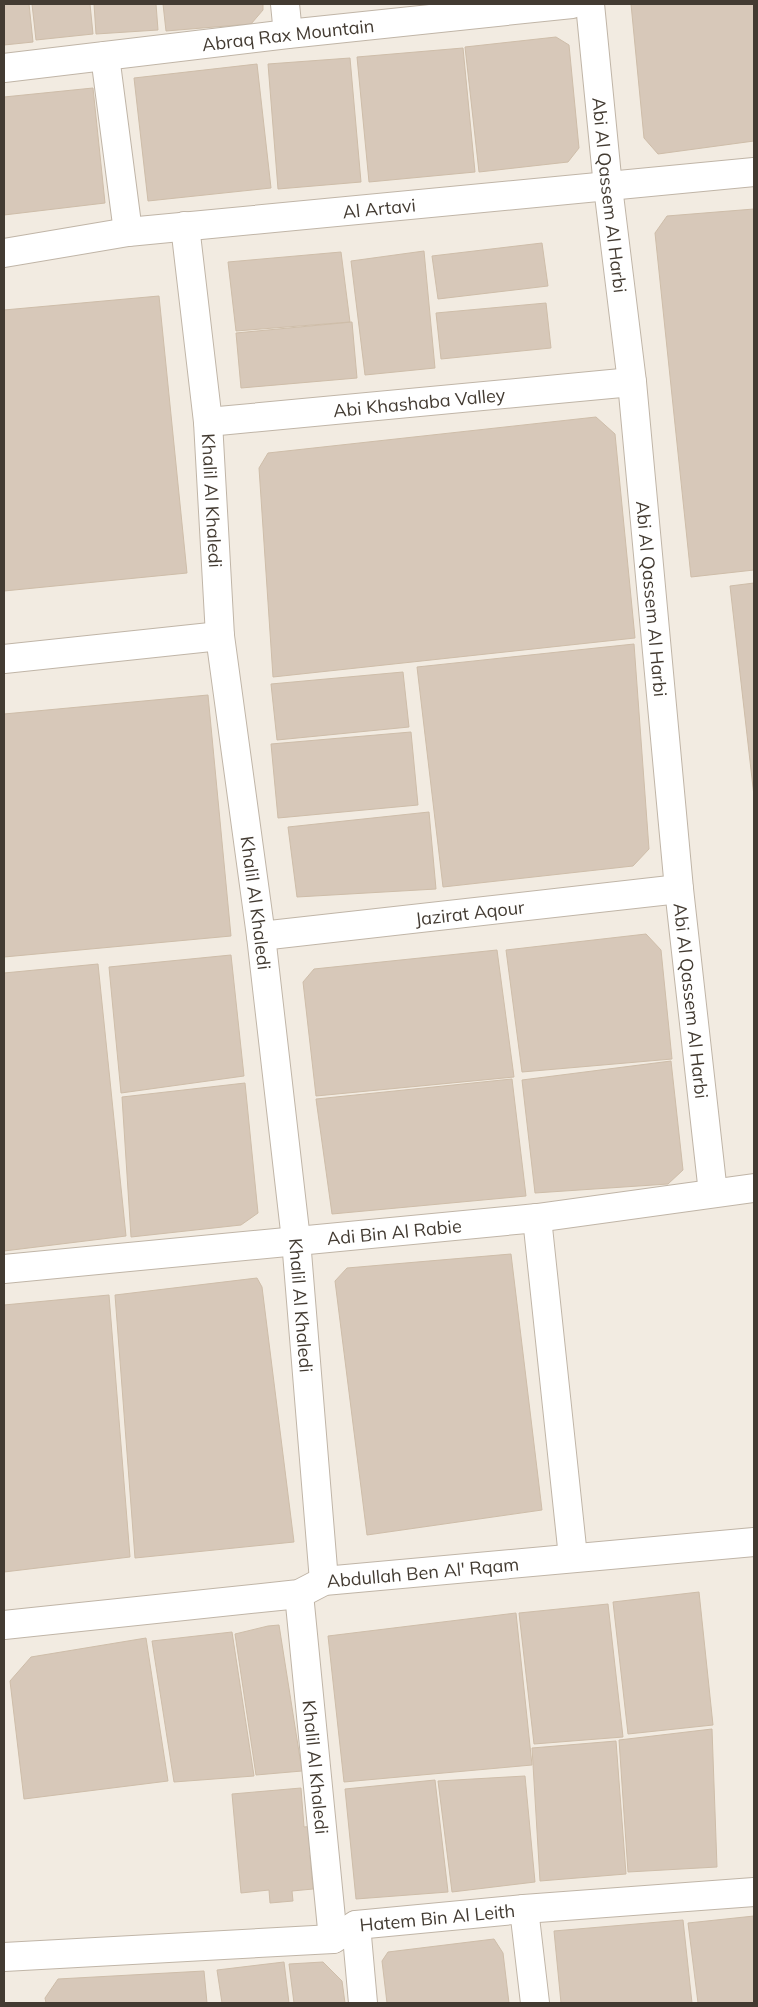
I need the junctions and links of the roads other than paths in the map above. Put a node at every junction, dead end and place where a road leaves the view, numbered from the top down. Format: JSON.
{"nodes":[{"id":1,"x":285,"y":4,"type":"edge"},
{"id":2,"x":572,"y":4,"type":"edge"},
{"id":3,"x":590,"y":4,"type":"edge"},
{"id":4,"x":288,"y":34,"type":"junction"},
{"id":5,"x":105,"y":56,"type":"junction"},
{"id":6,"x":4,"y":68,"type":"edge"},
{"id":7,"x":754,"y":172,"type":"edge"},
{"id":8,"x":608,"y":187,"type":"junction"},
{"id":9,"x":186,"y":226,"type":"junction"},
{"id":10,"x":128,"y":232,"type":"junction"},
{"id":11,"x":4,"y":253,"type":"edge"},
{"id":12,"x":632,"y":382,"type":"junction"},
{"id":13,"x":208,"y":422,"type":"junction"},
{"id":14,"x":220,"y":636,"type":"junction"},
{"id":15,"x":4,"y":659,"type":"edge"},
{"id":16,"x":679,"y":889,"type":"junction"},
{"id":17,"x":261,"y":936,"type":"junction"},
{"id":18,"x":754,"y":1188,"type":"edge"},
{"id":19,"x":713,"y":1193,"type":"junction"},
{"id":20,"x":537,"y":1218,"type":"junction"},
{"id":21,"x":296,"y":1240,"type":"junction"},
{"id":22,"x":4,"y":1269,"type":"edge"},
{"id":23,"x":754,"y":1542,"type":"edge"},
{"id":24,"x":573,"y":1557,"type":"junction"},
{"id":25,"x":324,"y":1581,"type":"junction"},
{"id":26,"x":299,"y":1594,"type":"junction"},
{"id":27,"x":4,"y":1625,"type":"edge"},
{"id":28,"x":754,"y":1892,"type":"edge"},
{"id":29,"x":524,"y":1909,"type":"junction"},
{"id":30,"x":356,"y":1925,"type":"junction"},
{"id":31,"x":333,"y":1939,"type":"junction"},
{"id":32,"x":4,"y":1957,"type":"edge"},
{"id":33,"x":363,"y":2003,"type":"edge"},
{"id":34,"x":535,"y":2003,"type":"edge"}],
"edges":[{"from":1,"to":4,"type":"street"},
{"from":2,"to":4,"type":"street","name":"Abraq Rax Mountain"},
{"from":3,"to":8,"type":"street","name":"Abi Al Qassem Al Harbi"},
{"from":4,"to":5,"type":"street","name":"Abraq Rax Mountain"},
{"from":5,"to":6,"type":"street","name":"Abraq Rax Mountain"},
{"from":5,"to":10,"type":"street"},
{"from":7,"to":8,"type":"street","name":"Al Artavi"},
{"from":8,"to":9,"type":"street","name":"Al Artavi"},
{"from":8,"to":12,"type":"street","name":"Abi Al Qassem Al Harbi"},
{"from":9,"to":10,"type":"street","name":"Al Artavi"},
{"from":9,"to":13,"type":"street","name":"Khalil Al Khaledi"},
{"from":10,"to":11,"type":"street","name":"Al Artavi"},
{"from":12,"to":13,"type":"street","name":"Abi Khashaba Valley"},
{"from":12,"to":16,"type":"street","name":"Abi Al Qassem Al Harbi"},
{"from":13,"to":14,"type":"street","name":"Khalil Al Khaledi"},
{"from":14,"to":15,"type":"street"},
{"from":14,"to":17,"type":"street","name":"Khalil Al Khaledi"},
{"from":16,"to":17,"type":"street","name":"Jazirat Aqour"},
{"from":16,"to":19,"type":"street","name":"Abi Al Qassem Al Harbi"},
{"from":17,"to":21,"type":"street","name":"Khalil Al Khaledi"},
{"from":18,"to":19,"type":"street","name":"Adi Bin Al Rabie"},
{"from":19,"to":20,"type":"street","name":"Adi Bin Al Rabie"},
{"from":20,"to":21,"type":"street","name":"Adi Bin Al Rabie"},
{"from":20,"to":24,"type":"street"},
{"from":21,"to":22,"type":"street","name":"Adi Bin Al Rabie"},
{"from":21,"to":25,"type":"street","name":"Khalil Al Khaledi"},
{"from":23,"to":24,"type":"street","name":"Abdullah Ben Al' Rqam"},
{"from":24,"to":25,"type":"street","name":"Abdullah Ben Al' Rqam"},
{"from":25,"to":26,"type":"street","name":"Abdullah Ben Al' Rqam"},
{"from":26,"to":27,"type":"street","name":"Abdullah Ben Al' Rqam"},
{"from":26,"to":31,"type":"street","name":"Khalil Al Khaledi"},
{"from":28,"to":29,"type":"street","name":"Hatem Bin Al Leith"},
{"from":29,"to":30,"type":"street","name":"Hatem Bin Al Leith"},
{"from":29,"to":34,"type":"street"},
{"from":30,"to":31,"type":"street","name":"Hatem Bin Al Leith"},
{"from":30,"to":33,"type":"street"},
{"from":31,"to":32,"type":"street","name":"Hatem Bin Al Leith"}]}
